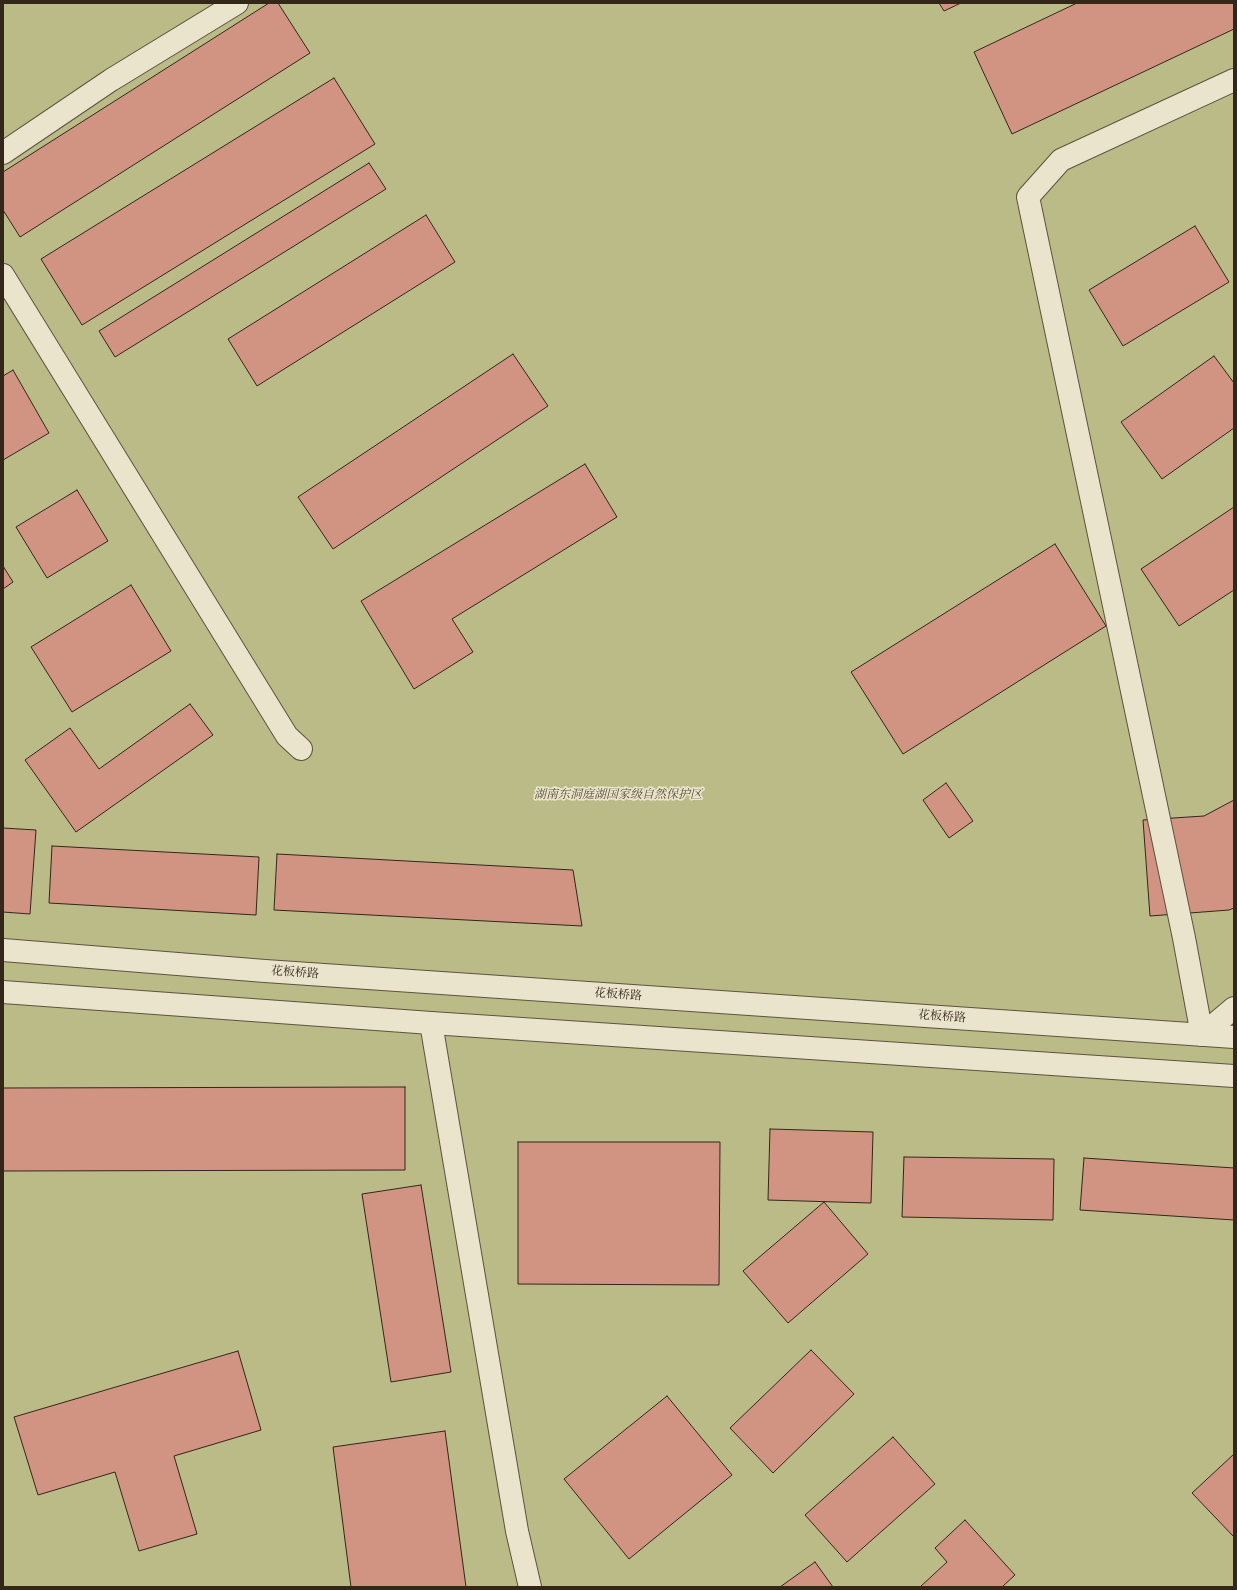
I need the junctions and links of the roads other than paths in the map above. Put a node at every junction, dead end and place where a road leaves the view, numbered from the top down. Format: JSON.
{"nodes":[{"id":1,"x":237,"y":3,"type":"edge"},
{"id":2,"x":1234,"y":80,"type":"edge"},
{"id":3,"x":3,"y":153,"type":"edge"},
{"id":4,"x":3,"y":275,"type":"edge"},
{"id":5,"x":301,"y":749,"type":"dead end"},
{"id":6,"x":3,"y":950,"type":"edge"},
{"id":7,"x":3,"y":992,"type":"edge"},
{"id":8,"x":1234,"y":1008,"type":"edge"},
{"id":9,"x":432,"y":1023,"type":"junction"},
{"id":10,"x":1202,"y":1035,"type":"junction"},
{"id":11,"x":1234,"y":1037,"type":"edge"},
{"id":12,"x":1234,"y":1076,"type":"edge"},
{"id":13,"x":530,"y":1587,"type":"edge"}],
"edges":[{"from":1,"to":3,"type":"street"},
{"from":2,"to":10,"type":"street"},
{"from":4,"to":5,"type":"street"},
{"from":6,"to":10,"type":"street","name":"花板桥路"},
{"from":7,"to":9,"type":"street"},
{"from":8,"to":10,"type":"street"},
{"from":9,"to":12,"type":"street"},
{"from":9,"to":13,"type":"street"},
{"from":10,"to":11,"type":"street","name":"花板桥路"}]}
